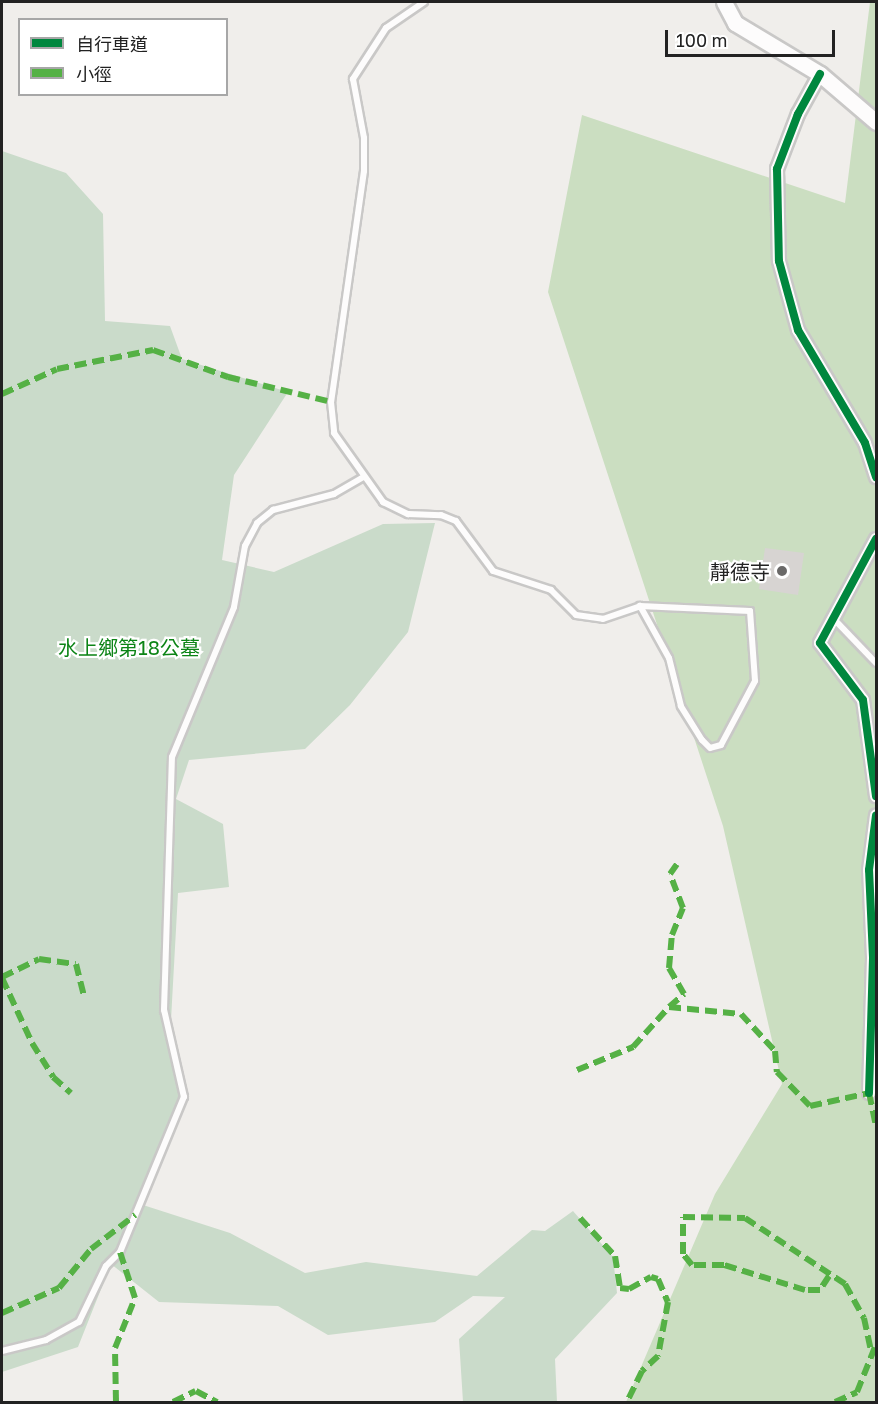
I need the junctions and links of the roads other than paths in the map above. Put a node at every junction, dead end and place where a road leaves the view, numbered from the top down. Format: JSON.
{"nodes":[{"id":1,"x":424,"y":2,"type":"edge"},
{"id":2,"x":724,"y":2,"type":"edge"},
{"id":3,"x":820,"y":74,"type":"junction"},
{"id":4,"x":876,"y":122,"type":"edge"},
{"id":5,"x":363,"y":477,"type":"junction"},
{"id":6,"x":876,"y":477,"type":"edge"},
{"id":7,"x":876,"y":539,"type":"edge"},
{"id":8,"x":640,"y":606,"type":"junction"},
{"id":9,"x":832,"y":617,"type":"junction"},
{"id":10,"x":876,"y":663,"type":"edge"},
{"id":11,"x":876,"y":796,"type":"edge"},
{"id":12,"x":876,"y":815,"type":"edge"},
{"id":13,"x":868,"y":1093,"type":"dead end"},
{"id":14,"x":2,"y":1351,"type":"edge"}],
"edges":[{"from":1,"to":5,"type":"lane"},
{"from":2,"to":3,"type":"street"},
{"from":3,"to":4,"type":"street"},
{"from":3,"to":6,"type":"street"},
{"from":5,"to":8,"type":"lane"},
{"from":5,"to":14,"type":"lane"},
{"from":7,"to":9,"type":"street"},
{"from":8,"to":8,"type":"lane"},
{"from":9,"to":10,"type":"lane"},
{"from":9,"to":11,"type":"street"},
{"from":12,"to":13,"type":"street"}]}
